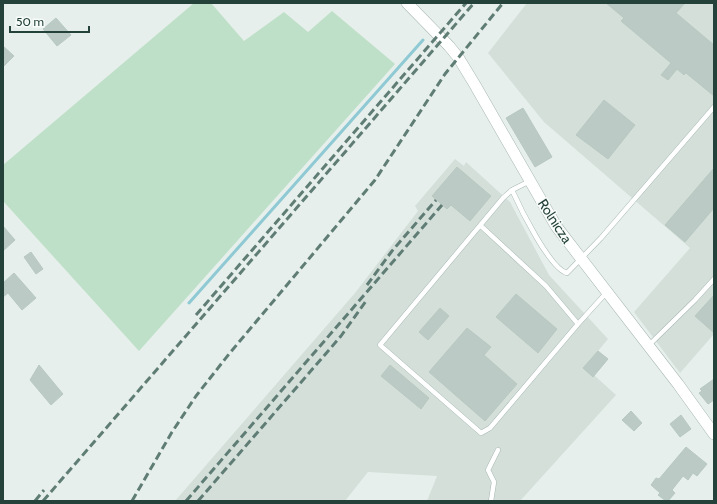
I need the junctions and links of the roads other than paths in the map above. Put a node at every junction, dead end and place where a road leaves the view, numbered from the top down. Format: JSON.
{"nodes":[{"id":1,"x":407,"y":3,"type":"edge"},
{"id":2,"x":714,"y":107,"type":"edge"},
{"id":3,"x":530,"y":181,"type":"junction"},
{"id":4,"x":512,"y":190,"type":"junction"},
{"id":5,"x":480,"y":226,"type":"junction"},
{"id":6,"x":582,"y":260,"type":"junction"},
{"id":7,"x":714,"y":279,"type":"edge"},
{"id":8,"x":607,"y":292,"type":"junction"},
{"id":9,"x":578,"y":324,"type":"junction"},
{"id":10,"x":648,"y":346,"type":"junction"},
{"id":11,"x":714,"y":434,"type":"edge"},
{"id":12,"x":498,"y":450,"type":"dead end"},
{"id":13,"x":491,"y":501,"type":"edge"}],
"edges":[{"from":1,"to":3,"type":"street","name":"Rolnicza"},
{"from":2,"to":6,"type":"lane"},
{"from":3,"to":4,"type":"lane"},
{"from":3,"to":6,"type":"street","name":"Rolnicza"},
{"from":4,"to":5,"type":"lane"},
{"from":4,"to":6,"type":"lane"},
{"from":5,"to":9,"type":"lane"},
{"from":5,"to":9,"type":"lane"},
{"from":6,"to":8,"type":"street","name":"Rolnicza"},
{"from":7,"to":10,"type":"lane"},
{"from":8,"to":9,"type":"lane"},
{"from":8,"to":10,"type":"street","name":"Rolnicza"},
{"from":10,"to":11,"type":"street","name":"Rolnicza"},
{"from":12,"to":13,"type":"lane"}]}
